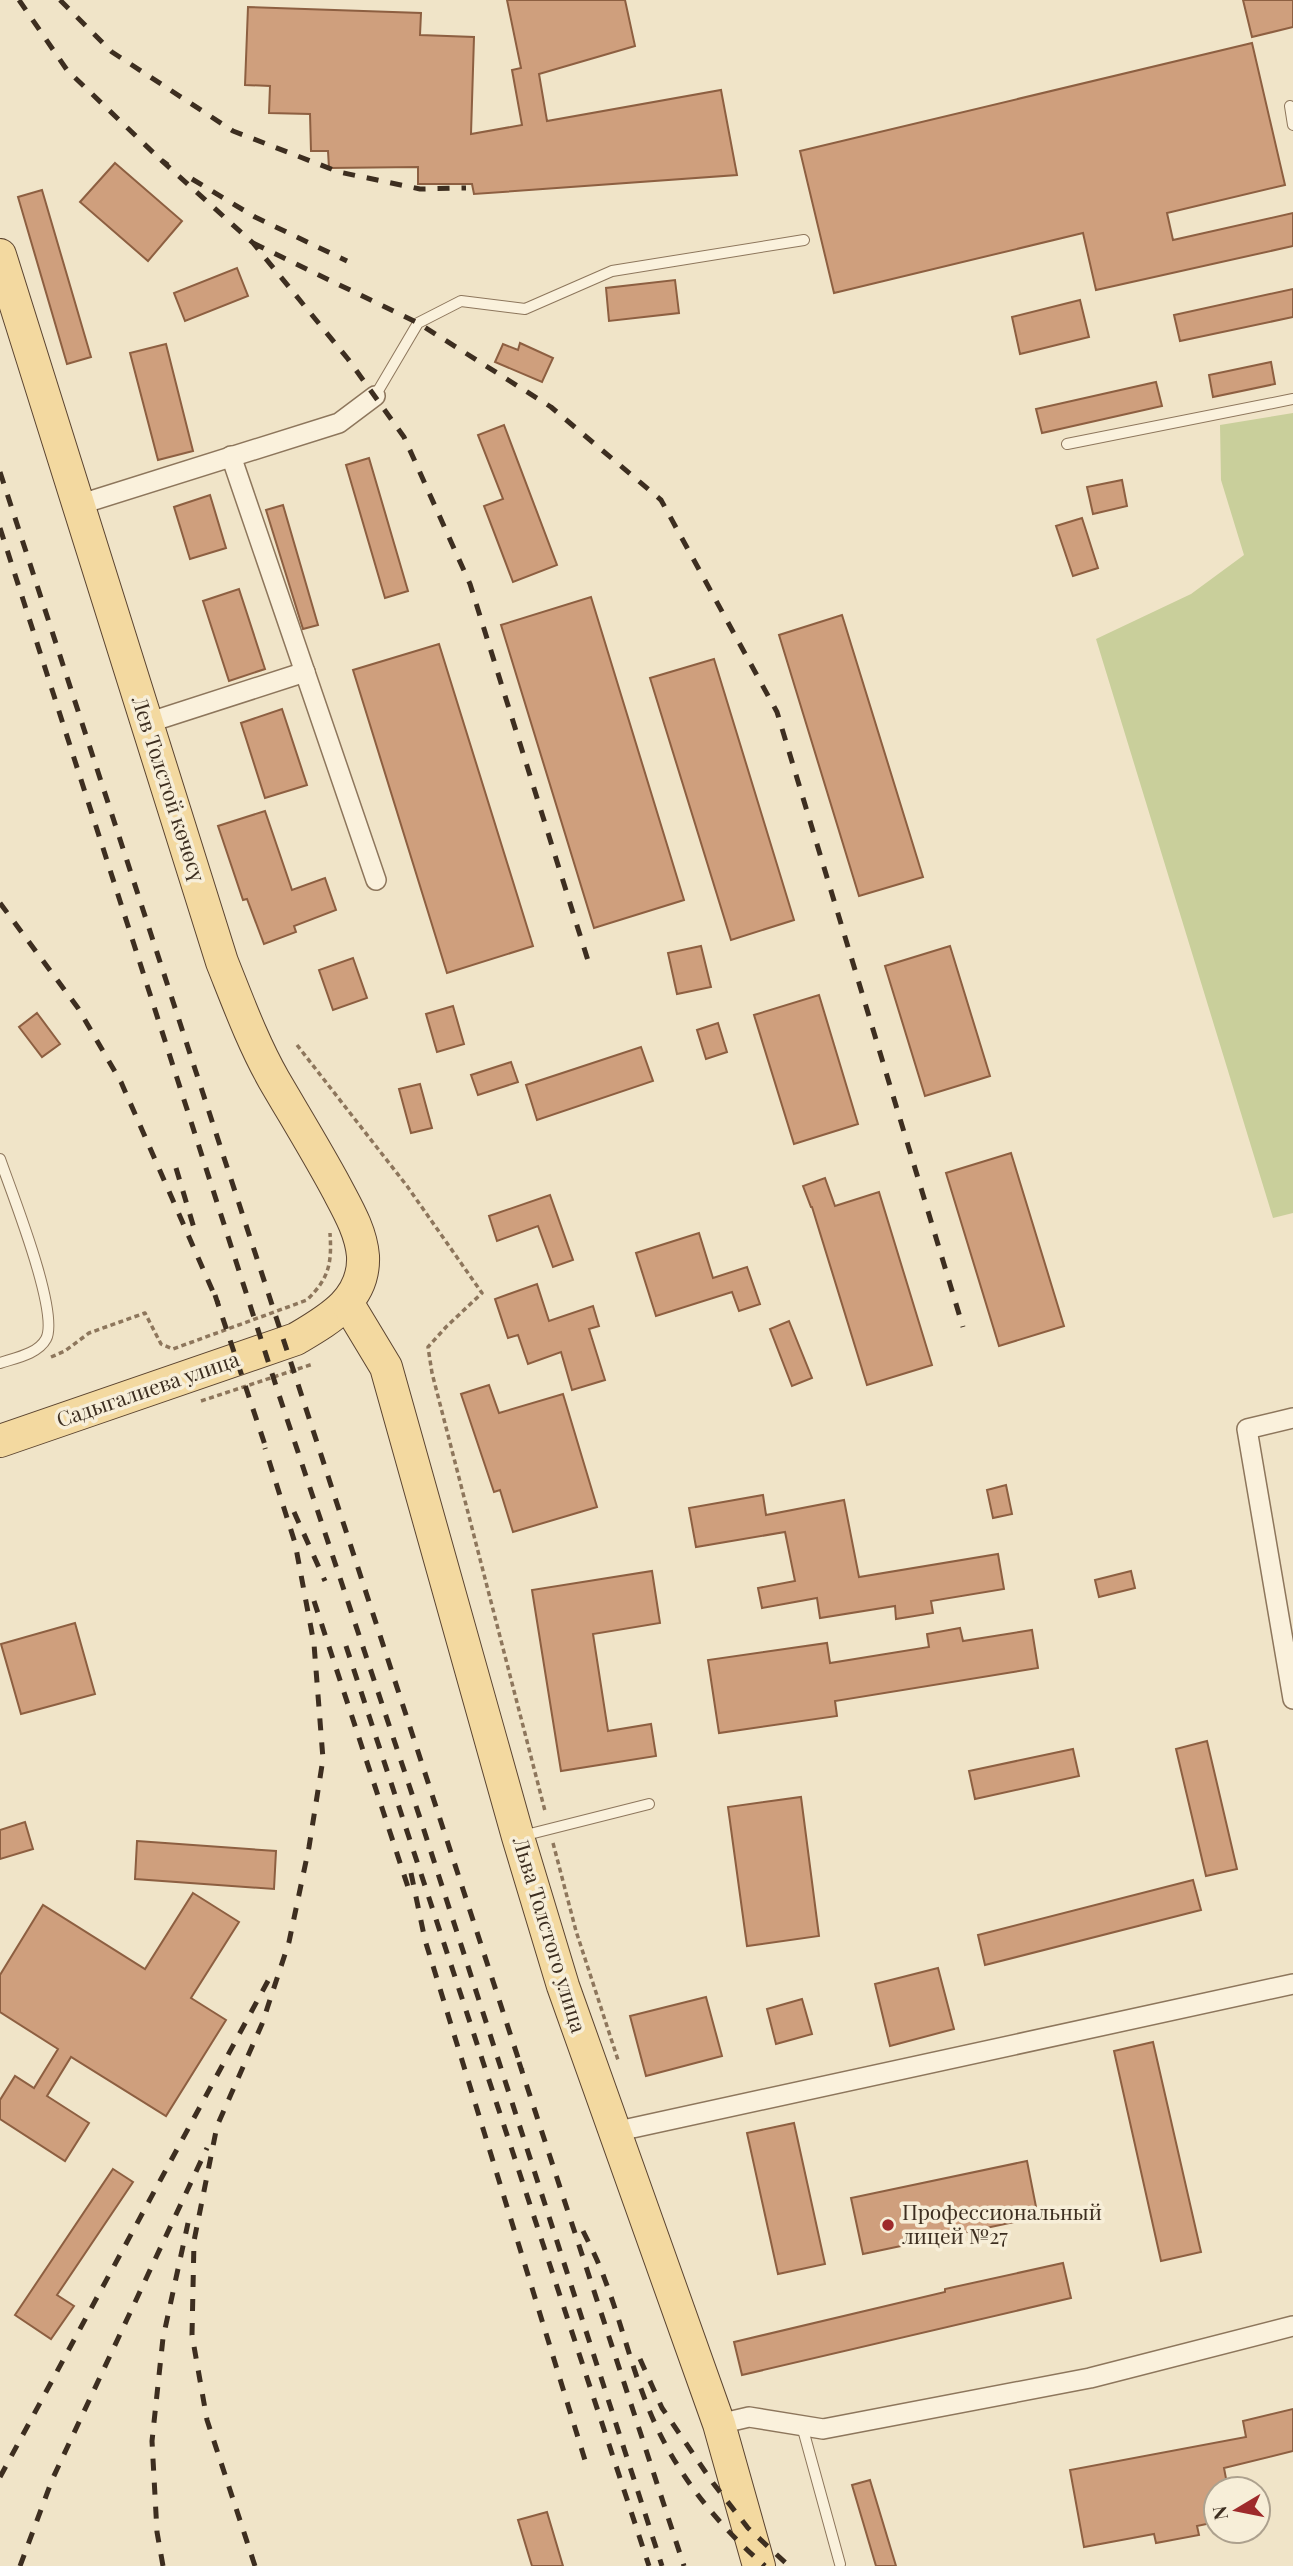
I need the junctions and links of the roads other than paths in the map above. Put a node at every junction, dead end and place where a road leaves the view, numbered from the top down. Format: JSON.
{"nodes":[{"id":1,"x":1290,"y":106,"type":"dead end"},
{"id":2,"x":1293,"y":125,"type":"edge"},
{"id":3,"x":804,"y":240,"type":"dead end"},
{"id":4,"x":0,"y":255,"type":"edge"},
{"id":5,"x":374,"y":396,"type":"joint"},
{"id":6,"x":1293,"y":399,"type":"edge"},
{"id":7,"x":1067,"y":444,"type":"dead end"},
{"id":8,"x":231,"y":456,"type":"junction"},
{"id":9,"x":78,"y":505,"type":"junction"},
{"id":10,"x":305,"y":672,"type":"junction"},
{"id":11,"x":147,"y":723,"type":"junction"},
{"id":12,"x":376,"y":880,"type":"dead end"},
{"id":13,"x":0,"y":1159,"type":"edge"},
{"id":14,"x":348,"y":1304,"type":"junction"},
{"id":15,"x":0,"y":1363,"type":"edge"},
{"id":16,"x":1293,"y":1418,"type":"edge"},
{"id":17,"x":0,"y":1441,"type":"edge"},
{"id":18,"x":1293,"y":1699,"type":"edge"},
{"id":19,"x":649,"y":1804,"type":"dead end"},
{"id":20,"x":518,"y":1837,"type":"junction"},
{"id":21,"x":1293,"y":1984,"type":"edge"},
{"id":22,"x":614,"y":2132,"type":"junction"},
{"id":23,"x":1293,"y":2326,"type":"edge"},
{"id":24,"x":719,"y":2424,"type":"junction"},
{"id":25,"x":802,"y":2425,"type":"junction"},
{"id":26,"x":839,"y":2564,"type":"dead end"},
{"id":27,"x":760,"y":2566,"type":"edge"}],
"edges":[{"from":1,"to":2,"type":"lane"},
{"from":3,"to":5,"type":"lane"},
{"from":4,"to":9,"type":"main road","name":"Лев Толстой көчөсү"},
{"from":5,"to":8,"type":"street"},
{"from":6,"to":7,"type":"lane"},
{"from":8,"to":9,"type":"street"},
{"from":8,"to":10,"type":"street"},
{"from":9,"to":11,"type":"main road","name":"Лев Толстой көчөсү"},
{"from":10,"to":11,"type":"street"},
{"from":10,"to":12,"type":"street"},
{"from":11,"to":14,"type":"main road","name":"Лев Толстой көчөсү"},
{"from":13,"to":15,"type":"lane"},
{"from":14,"to":17,"type":"main road","name":"Садыгалиева улица"},
{"from":14,"to":20,"type":"main road","name":"Льва Толстого улица"},
{"from":16,"to":18,"type":"street"},
{"from":19,"to":20,"type":"lane"},
{"from":20,"to":22,"type":"main road","name":"Льва Толстого улица"},
{"from":21,"to":22,"type":"street"},
{"from":22,"to":24,"type":"main road","name":"Льва Толстого улица"},
{"from":23,"to":25,"type":"street"},
{"from":24,"to":25,"type":"street"},
{"from":24,"to":27,"type":"main road","name":"Льва Толстого улица"},
{"from":25,"to":26,"type":"lane"}]}
